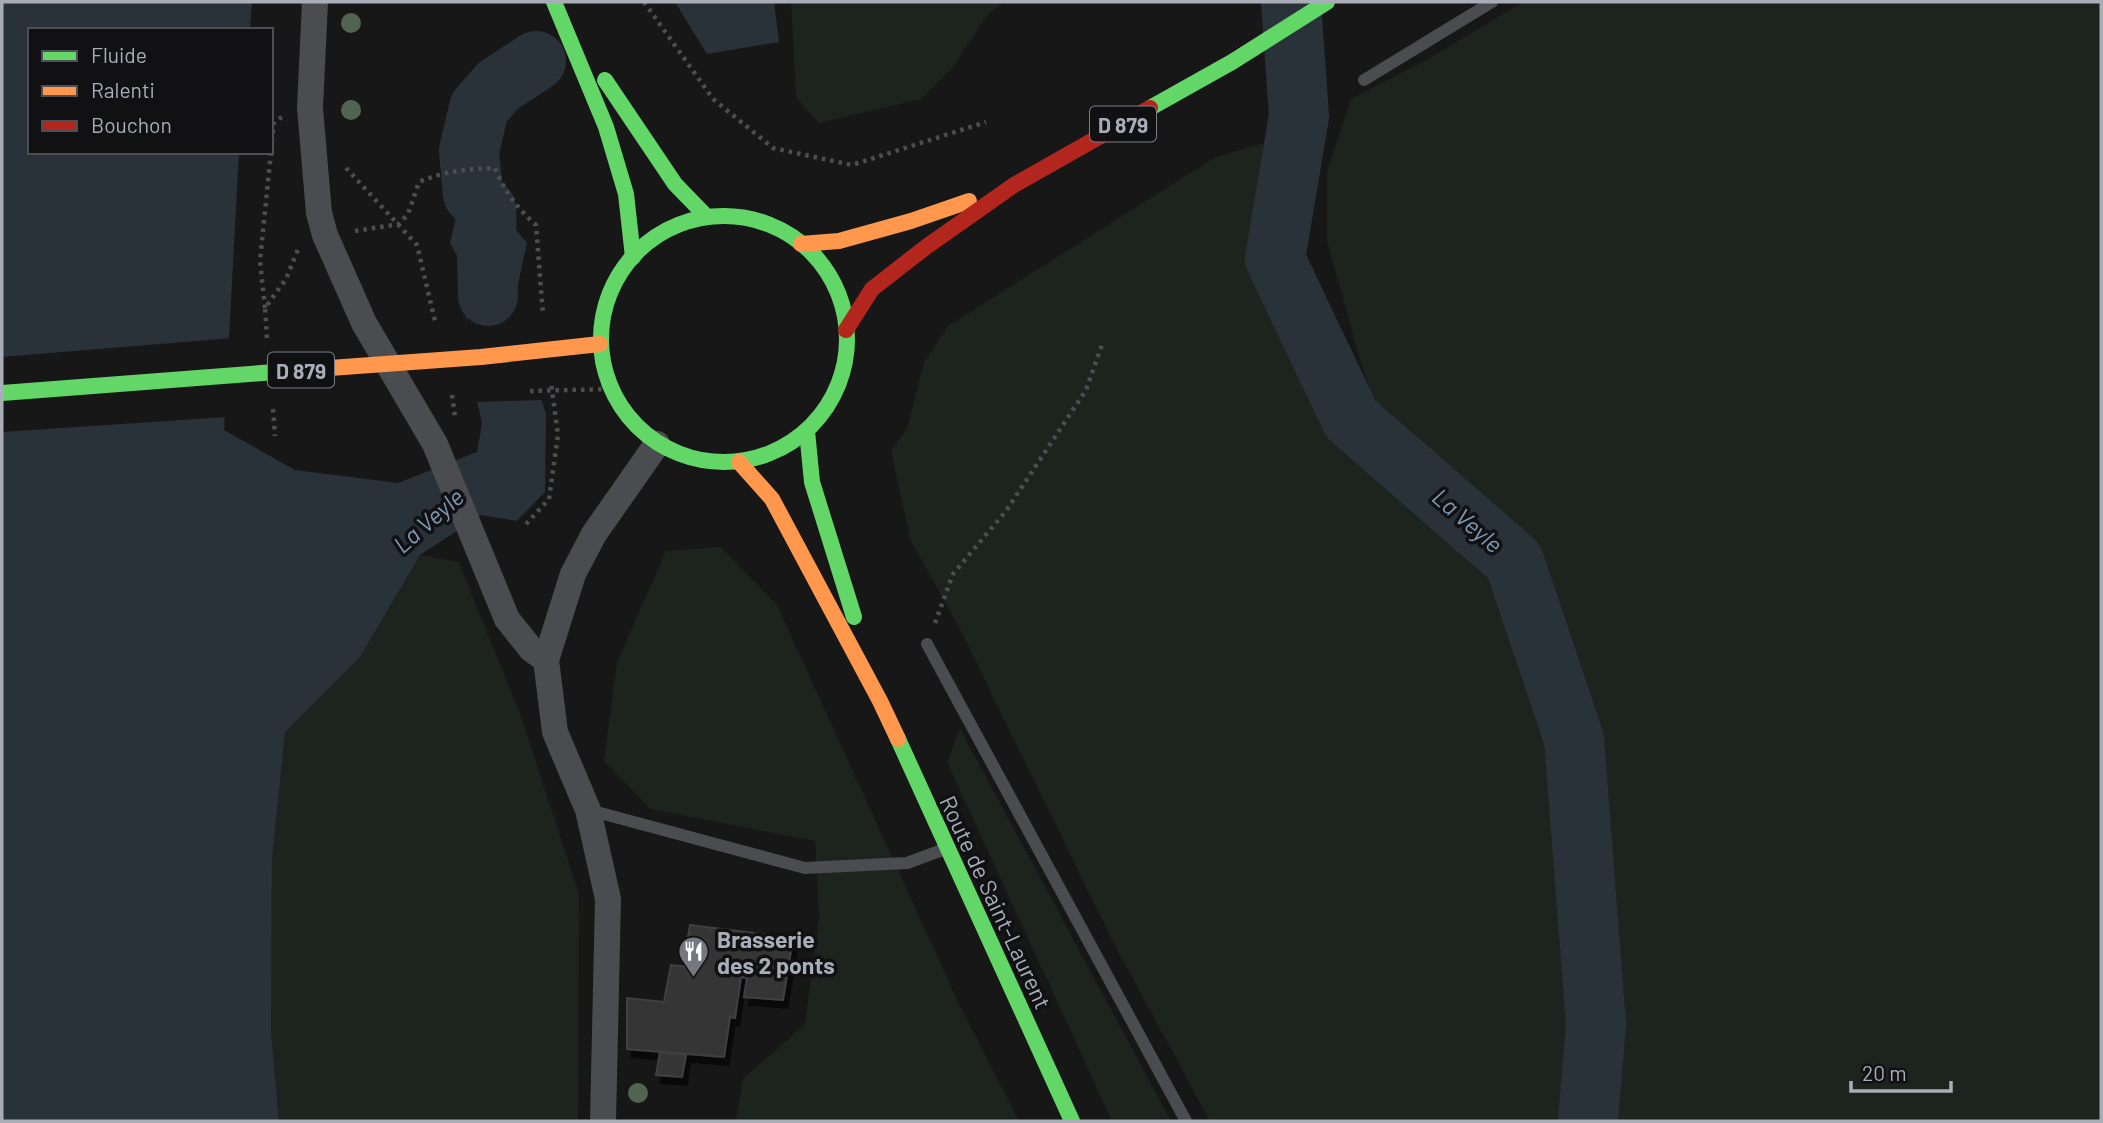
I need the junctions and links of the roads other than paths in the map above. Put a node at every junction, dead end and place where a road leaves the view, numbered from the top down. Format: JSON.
{"nodes":[{"id":1,"x":316,"y":2,"type":"edge"},
{"id":2,"x":554,"y":2,"type":"edge"},
{"id":3,"x":1326,"y":2,"type":"edge"},
{"id":4,"x":1492,"y":2,"type":"edge"},
{"id":5,"x":1364,"y":80,"type":"dead end"},
{"id":6,"x":1014,"y":186,"type":"junction"},
{"id":7,"x":707,"y":217,"type":"junction"},
{"id":8,"x":801,"y":244,"type":"junction"},
{"id":9,"x":633,"y":257,"type":"junction"},
{"id":10,"x":846,"y":330,"type":"junction"},
{"id":11,"x":600,"y":344,"type":"junction"},
{"id":12,"x":2,"y":393,"type":"edge"},
{"id":13,"x":807,"y":431,"type":"junction"},
{"id":14,"x":657,"y":444,"type":"junction"},
{"id":15,"x":739,"y":462,"type":"junction"},
{"id":16,"x":927,"y":644,"type":"road end"},
{"id":17,"x":546,"y":660,"type":"junction"},
{"id":18,"x":880,"y":701,"type":"junction"},
{"id":19,"x":588,"y":810,"type":"junction"},
{"id":20,"x":947,"y":848,"type":"junction"},
{"id":21,"x":603,"y":1121,"type":"edge"},
{"id":22,"x":1072,"y":1121,"type":"edge"},
{"id":23,"x":1186,"y":1121,"type":"edge"}],
"edges":[{"from":1,"to":17,"type":"street"},
{"from":2,"to":7,"type":"main road"},
{"from":2,"to":9,"type":"main road"},
{"from":3,"to":6,"type":"main road","number":"D 879"},
{"from":4,"to":5,"type":"lane"},
{"from":6,"to":8,"type":"main road","number":"D 879"},
{"from":6,"to":10,"type":"main road","number":"D 879"},
{"from":7,"to":8,"type":"main road"},
{"from":7,"to":9,"type":"main road"},
{"from":8,"to":10,"type":"main road"},
{"from":9,"to":11,"type":"main road"},
{"from":10,"to":13,"type":"main road"},
{"from":11,"to":12,"type":"main road","number":"D 879"},
{"from":11,"to":14,"type":"main road"},
{"from":13,"to":15,"type":"main road"},
{"from":13,"to":18,"type":"main road","name":"Route de Saint-Laurent"},
{"from":14,"to":15,"type":"main road"},
{"from":14,"to":17,"type":"street"},
{"from":15,"to":18,"type":"main road","name":"Route de Saint-Laurent"},
{"from":16,"to":23,"type":"lane"},
{"from":17,"to":19,"type":"street"},
{"from":18,"to":20,"type":"main road","name":"Route de Saint-Laurent"},
{"from":19,"to":20,"type":"lane"},
{"from":19,"to":21,"type":"street"},
{"from":20,"to":22,"type":"main road","name":"Route de Saint-Laurent"}]}
